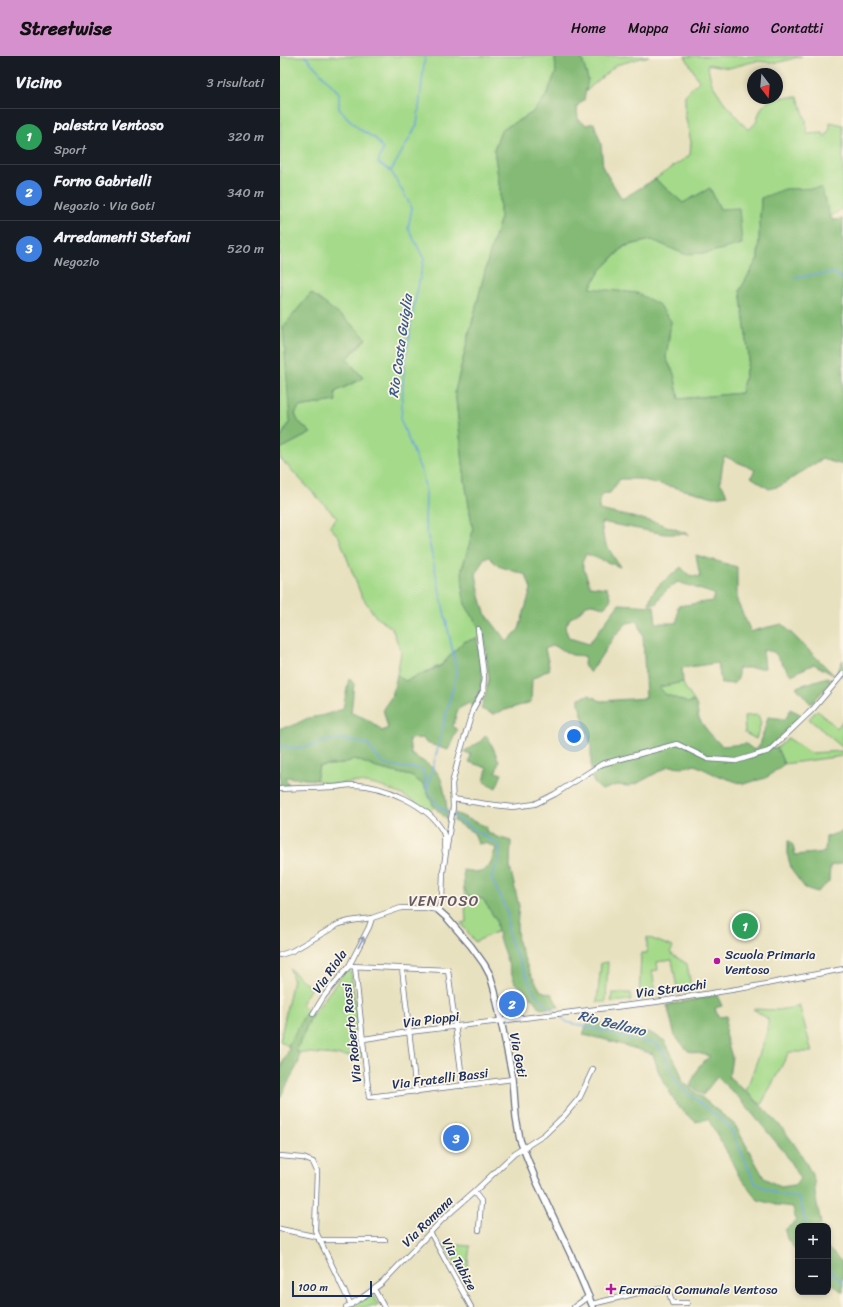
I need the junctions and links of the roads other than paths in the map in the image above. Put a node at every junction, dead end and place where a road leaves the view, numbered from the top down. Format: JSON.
{"nodes":[{"id":1,"x":478,"y":629,"type":"dead end"},
{"id":2,"x":843,"y":674,"type":"edge"},
{"id":3,"x":280,"y":789,"type":"edge"},
{"id":4,"x":453,"y":799,"type":"junction"},
{"id":5,"x":446,"y":856,"type":"junction"},
{"id":6,"x":438,"y":910,"type":"junction"},
{"id":7,"x":372,"y":918,"type":"junction"},
{"id":8,"x":280,"y":955,"type":"edge"},
{"id":9,"x":349,"y":966,"type":"junction"},
{"id":10,"x":355,"y":967,"type":"junction"},
{"id":11,"x":402,"y":968,"type":"junction"},
{"id":12,"x":843,"y":969,"type":"edge"},
{"id":13,"x":314,"y":1014,"type":"dead end"},
{"id":14,"x":502,"y":1021,"type":"junction"},
{"id":15,"x":455,"y":1027,"type":"junction"},
{"id":16,"x":410,"y":1032,"type":"junction"},
{"id":17,"x":364,"y":1039,"type":"junction"},
{"id":18,"x":593,"y":1069,"type":"dead end"},
{"id":19,"x":513,"y":1079,"type":"junction"},
{"id":20,"x":463,"y":1086,"type":"junction"},
{"id":21,"x":416,"y":1092,"type":"junction"},
{"id":22,"x":370,"y":1097,"type":"joint"},
{"id":23,"x":522,"y":1148,"type":"junction"},
{"id":24,"x":280,"y":1156,"type":"edge"},
{"id":25,"x":474,"y":1192,"type":"junction"},
{"id":26,"x":280,"y":1229,"type":"edge"},
{"id":27,"x":479,"y":1230,"type":"dead end"},
{"id":28,"x":430,"y":1232,"type":"junction"},
{"id":29,"x":319,"y":1239,"type":"junction"},
{"id":30,"x":385,"y":1240,"type":"dead end"},
{"id":31,"x":374,"y":1289,"type":"junction"},
{"id":32,"x":589,"y":1296,"type":"junction"},
{"id":33,"x":687,"y":1303,"type":"dead end"},
{"id":34,"x":348,"y":1306,"type":"edge"},
{"id":35,"x":593,"y":1306,"type":"edge"},
{"id":36,"x":384,"y":1307,"type":"edge"},
{"id":37,"x":471,"y":1307,"type":"edge"},
{"id":38,"x":574,"y":1307,"type":"edge"}],
"edges":[{"from":1,"to":4,"type":"street"},
{"from":2,"to":4,"type":"street"},
{"from":3,"to":5,"type":"street"},
{"from":4,"to":5,"type":"street"},
{"from":5,"to":6,"type":"street"},
{"from":6,"to":7,"type":"street"},
{"from":6,"to":14,"type":"street","name":"Via Goti"},
{"from":7,"to":8,"type":"street"},
{"from":9,"to":7,"type":"street","name":"Via Riola","one_way":true},
{"from":9,"to":10,"type":"street"},
{"from":9,"to":13,"type":"street","name":"Via Riola"},
{"from":10,"to":11,"type":"street"},
{"from":10,"to":17,"type":"street","name":"Via Roberto Rossi"},
{"from":11,"to":15,"type":"street"},
{"from":11,"to":16,"type":"street"},
{"from":12,"to":14,"type":"street","name":"Via Strucchi"},
{"from":14,"to":15,"type":"street","name":"Via Pioppi"},
{"from":14,"to":19,"type":"street","name":"Via Goti"},
{"from":15,"to":16,"type":"street","name":"Via Pioppi"},
{"from":15,"to":20,"type":"street"},
{"from":16,"to":17,"type":"street","name":"Via Pioppi"},
{"from":16,"to":21,"type":"street"},
{"from":17,"to":22,"type":"street","name":"Via Roberto Rossi"},
{"from":18,"to":23,"type":"street","name":"Via Romana"},
{"from":19,"to":20,"type":"street","name":"Via Fratelli Bassi"},
{"from":19,"to":23,"type":"street","name":"Via Goti"},
{"from":20,"to":21,"type":"street","name":"Via Fratelli Bassi"},
{"from":21,"to":22,"type":"street","name":"Via Fratelli Bassi"},
{"from":23,"to":25,"type":"street","name":"Via Romana"},
{"from":23,"to":32,"type":"street","name":"Via Goti"},
{"from":24,"to":29,"type":"street"},
{"from":25,"to":27,"type":"street"},
{"from":25,"to":28,"type":"street","name":"Via Romana"},
{"from":26,"to":29,"type":"street"},
{"from":28,"to":31,"type":"street","name":"Via Romana"},
{"from":28,"to":37,"type":"street","name":"Via Tubize"},
{"from":29,"to":30,"type":"street"},
{"from":29,"to":34,"type":"street"},
{"from":31,"to":34,"type":"street","name":"Via Romana"},
{"from":31,"to":36,"type":"street"},
{"from":32,"to":35,"type":"street","name":"Via Goti"},
{"from":32,"to":38,"type":"street"},
{"from":33,"to":35,"type":"street","name":"Via Goti"}]}
